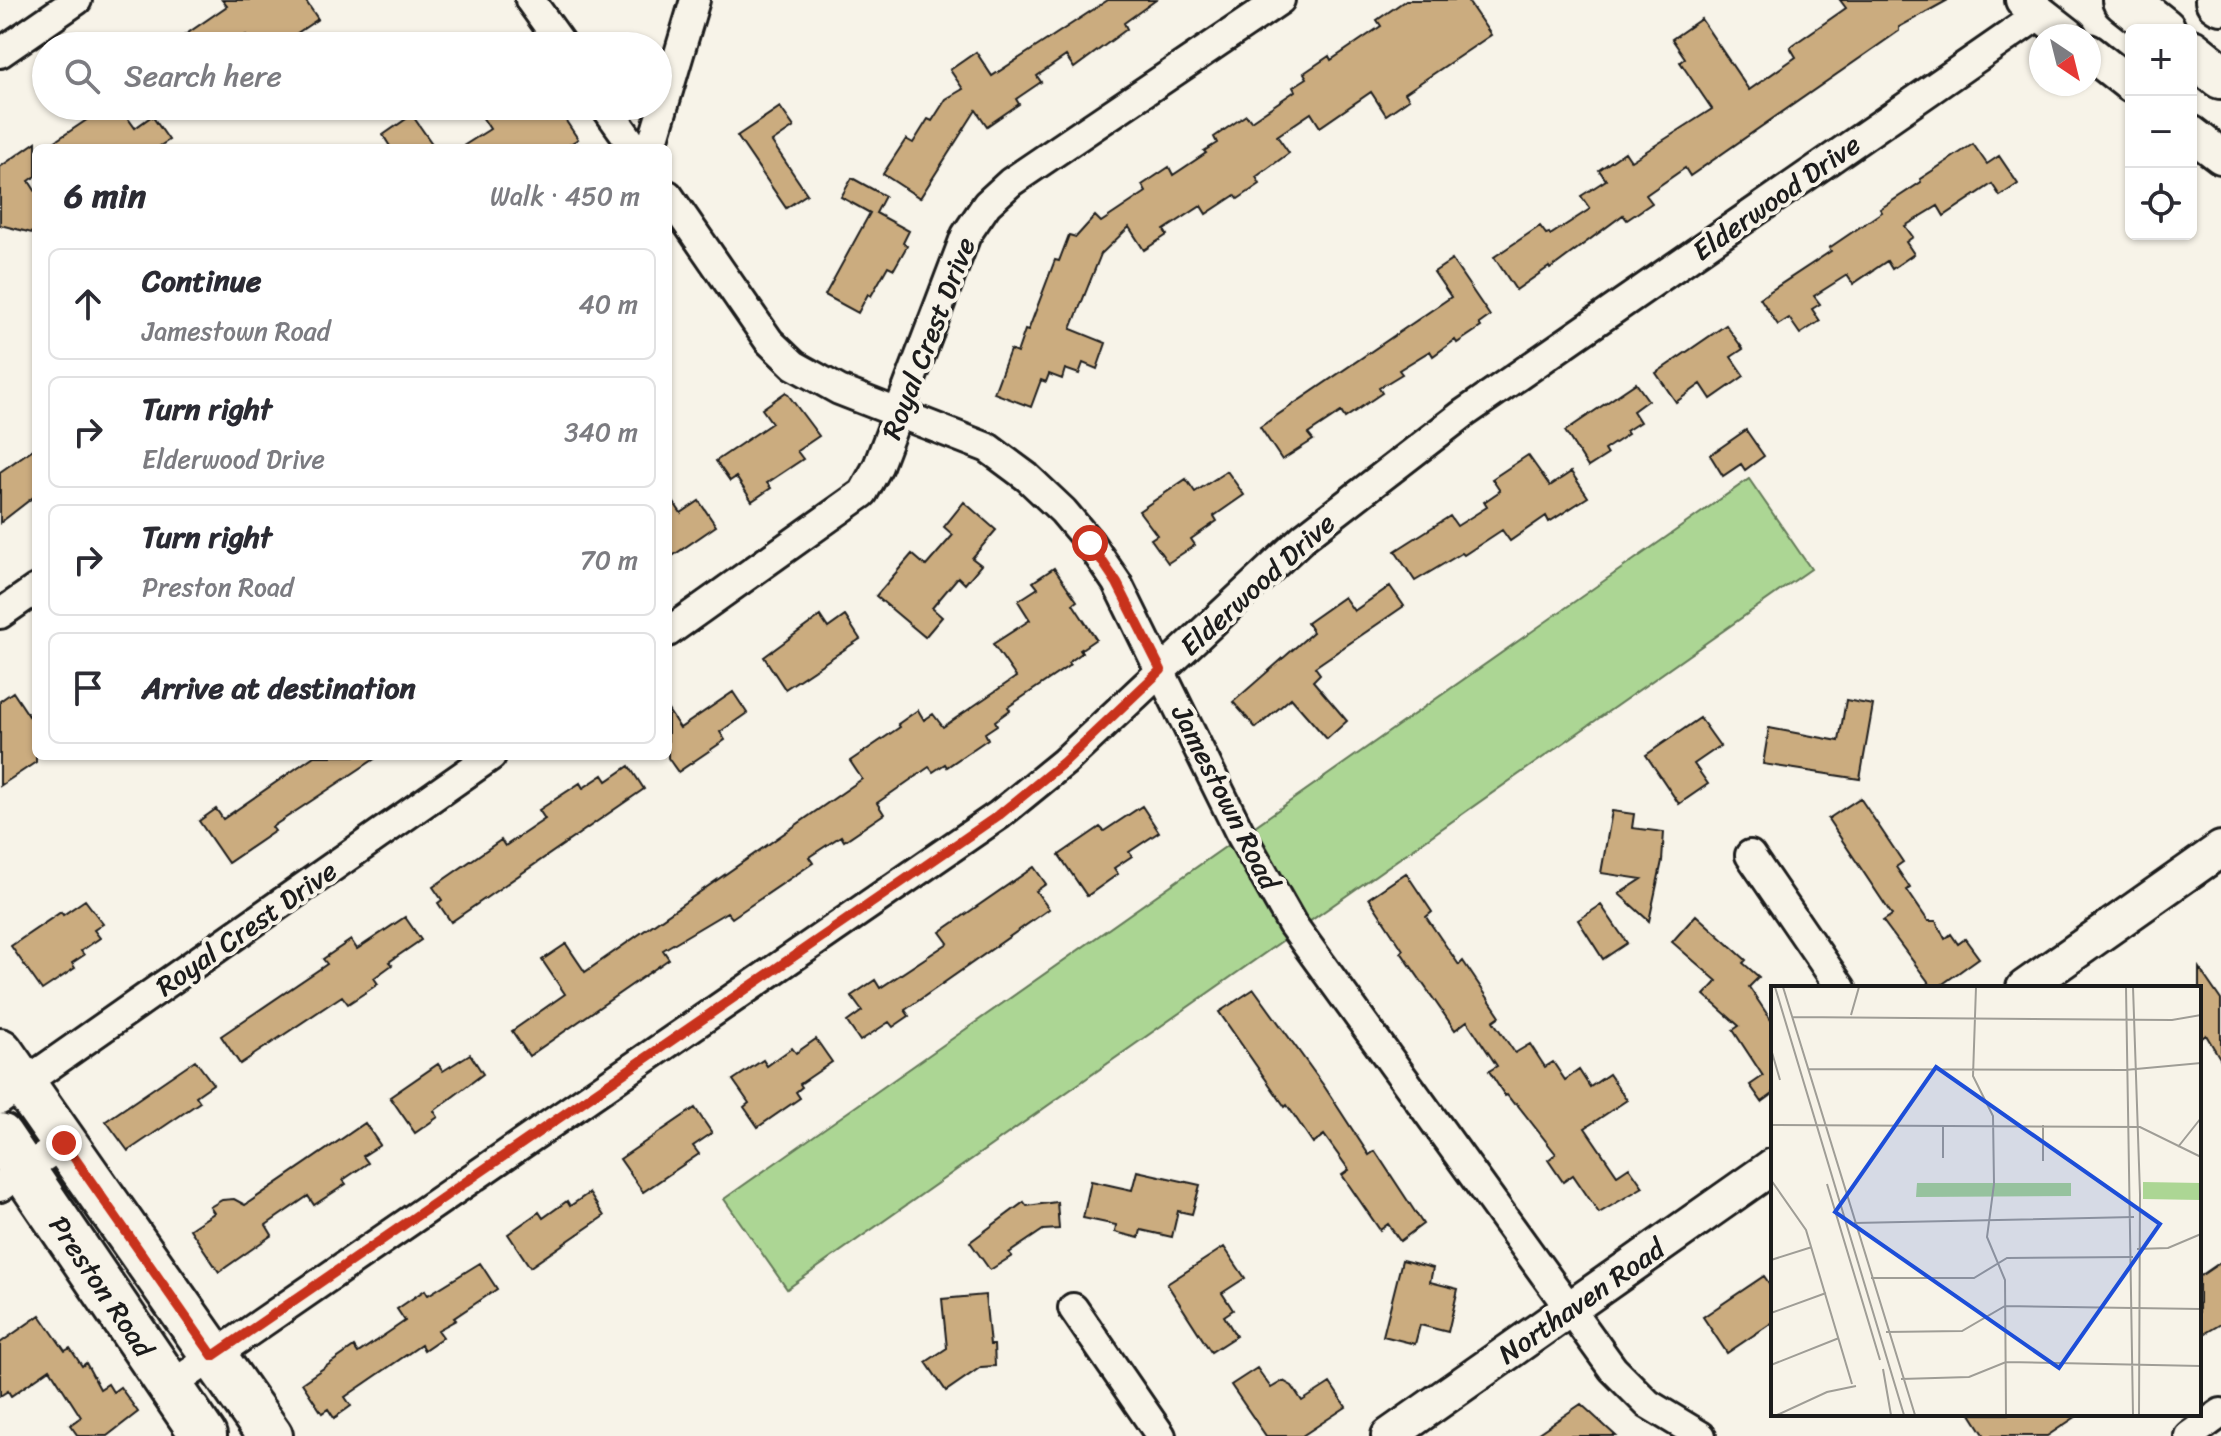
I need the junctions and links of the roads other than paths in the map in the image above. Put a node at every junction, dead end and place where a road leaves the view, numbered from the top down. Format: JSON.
{"nodes":[{"id":1,"x":77,"y":0,"type":"edge"},
{"id":2,"x":530,"y":0,"type":"edge"},
{"id":3,"x":695,"y":0,"type":"edge"},
{"id":4,"x":1280,"y":0,"type":"edge"},
{"id":5,"x":2125,"y":0,"type":"edge"},
{"id":6,"x":2032,"y":7,"type":"edge"},
{"id":7,"x":2054,"y":24,"type":"edge"},
{"id":8,"x":2155,"y":24,"type":"edge"},
{"id":9,"x":553,"y":32,"type":"edge"},
{"id":10,"x":0,"y":53,"type":"edge"},
{"id":11,"x":2197,"y":57,"type":"edge"},
{"id":12,"x":2101,"y":61,"type":"edge"},
{"id":13,"x":2221,"y":76,"type":"edge"},
{"id":14,"x":672,"y":77,"type":"edge"},
{"id":15,"x":2125,"y":80,"type":"edge"},
{"id":16,"x":615,"y":120,"type":"edge"},
{"id":17,"x":659,"y":120,"type":"edge"},
{"id":18,"x":2197,"y":138,"type":"edge"},
{"id":19,"x":632,"y":144,"type":"edge"},
{"id":20,"x":652,"y":144,"type":"edge"},
{"id":21,"x":2221,"y":156,"type":"edge"},
{"id":22,"x":672,"y":201,"type":"edge"},
{"id":23,"x":898,"y":414,"type":"junction"},
{"id":24,"x":32,"y":592,"type":"edge"},
{"id":25,"x":0,"y":614,"type":"edge"},
{"id":26,"x":672,"y":629,"type":"edge"},
{"id":27,"x":1161,"y":670,"type":"junction"},
{"id":28,"x":485,"y":760,"type":"edge"},
{"id":29,"x":2221,"y":849,"type":"edge"},
{"id":30,"x":1750,"y":855,"type":"dead end"},
{"id":31,"x":1840,"y":986,"type":"edge"},
{"id":32,"x":2027,"y":986,"type":"edge"},
{"id":33,"x":8,"y":1078,"type":"edge"},
{"id":34,"x":64,"y":1143,"type":"junction"},
{"id":35,"x":8,"y":1164,"type":"edge"},
{"id":36,"x":1771,"y":1167,"type":"edge"},
{"id":37,"x":1073,"y":1308,"type":"dead end"},
{"id":38,"x":1568,"y":1310,"type":"junction"},
{"id":39,"x":213,"y":1356,"type":"junction"},
{"id":40,"x":169,"y":1387,"type":"junction"},
{"id":41,"x":2221,"y":1413,"type":"edge"},
{"id":42,"x":204,"y":1436,"type":"edge"},
{"id":43,"x":270,"y":1436,"type":"edge"},
{"id":44,"x":1161,"y":1436,"type":"edge"},
{"id":45,"x":1389,"y":1436,"type":"edge"},
{"id":46,"x":1701,"y":1436,"type":"edge"},
{"id":47,"x":2189,"y":1436,"type":"edge"}],
"edges":[{"from":1,"to":10,"type":"street"},
{"from":2,"to":9,"type":"street"},
{"from":3,"to":14,"type":"street"},
{"from":4,"to":23,"type":"street","name":"Royal Crest Drive"},
{"from":5,"to":8,"type":"main road"},
{"from":6,"to":7,"type":"street"},
{"from":6,"to":27,"type":"street","name":"Elderwood Drive"},
{"from":11,"to":13,"type":"main road"},
{"from":12,"to":15,"type":"street"},
{"from":16,"to":19,"type":"street"},
{"from":17,"to":20,"type":"street"},
{"from":18,"to":21,"type":"street"},
{"from":22,"to":23,"type":"street","name":"Jamestown Road"},
{"from":23,"to":26,"type":"street","name":"Royal Crest Drive"},
{"from":23,"to":27,"type":"street","name":"Jamestown Road"},
{"from":24,"to":25,"type":"street"},
{"from":27,"to":38,"type":"street","name":"Jamestown Road"},
{"from":27,"to":39,"type":"street","name":"Elderwood Drive"},
{"from":28,"to":33,"type":"street","name":"Royal Crest Drive"},
{"from":29,"to":32,"type":"street"},
{"from":30,"to":31,"type":"street"},
{"from":33,"to":34,"type":"main road","name":"Preston Road"},
{"from":34,"to":35,"type":"street"},
{"from":34,"to":39,"type":"main road","name":"Preston Road"},
{"from":35,"to":40,"type":"main road","name":"Preston Road"},
{"from":36,"to":38,"type":"street","name":"Northaven Road"},
{"from":37,"to":44,"type":"street"},
{"from":38,"to":45,"type":"street","name":"Northaven Road"},
{"from":38,"to":46,"type":"street","name":"Jamestown Road"},
{"from":39,"to":40,"type":"street","name":"Elderwood Drive"},
{"from":39,"to":43,"type":"main road","name":"Preston Road"},
{"from":40,"to":42,"type":"main road","name":"Preston Road"},
{"from":41,"to":47,"type":"street"}]}
